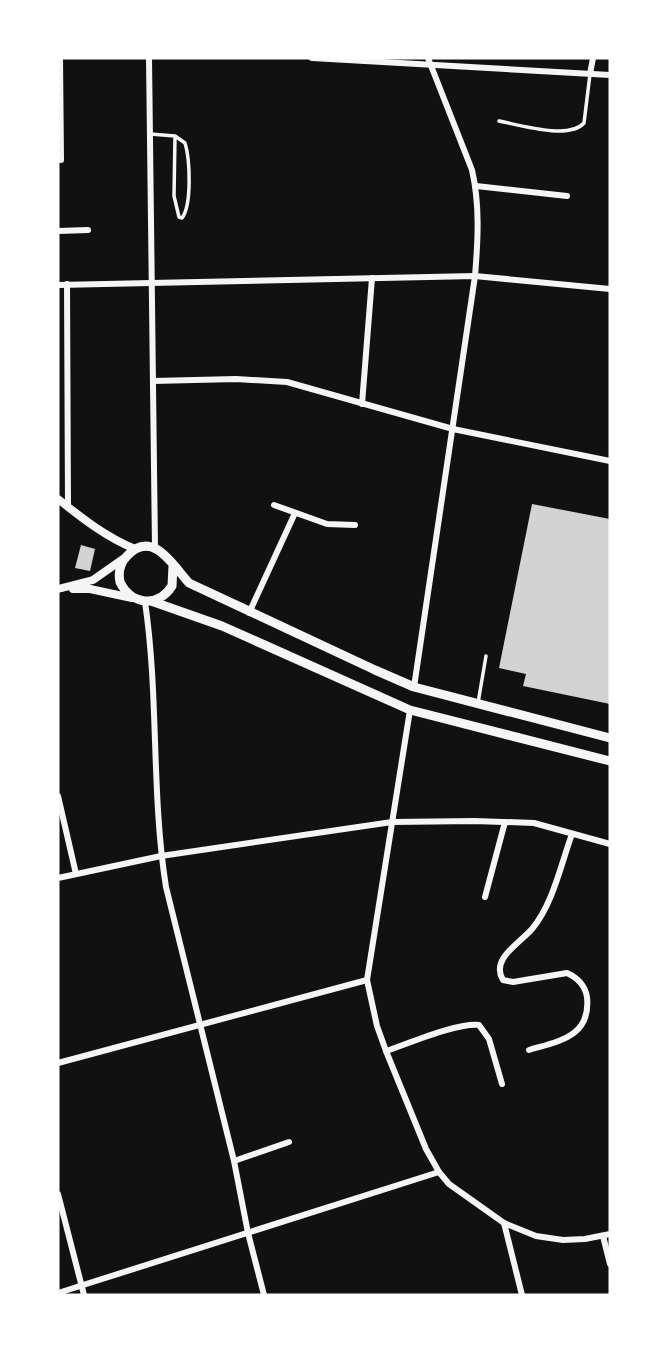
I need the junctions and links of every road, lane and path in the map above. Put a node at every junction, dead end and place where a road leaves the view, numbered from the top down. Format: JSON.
{"nodes":[{"id":1,"x":60,"y":58,"type":"edge"},
{"id":2,"x":149,"y":58,"type":"edge"},
{"id":3,"x":312,"y":58,"type":"edge"},
{"id":4,"x":593,"y":58,"type":"edge"},
{"id":5,"x":430,"y":61,"type":"edge"},
{"id":6,"x":590,"y":74,"type":"junction"},
{"id":7,"x":610,"y":75,"type":"edge"},
{"id":8,"x":499,"y":121,"type":"dead end"},
{"id":9,"x":150,"y":134,"type":"junction"},
{"id":10,"x":174,"y":136,"type":"junction"},
{"id":11,"x":61,"y":160,"type":"dead end"},
{"id":12,"x":476,"y":186,"type":"junction"},
{"id":13,"x":567,"y":196,"type":"dead end"},
{"id":14,"x":88,"y":230,"type":"dead end"},
{"id":15,"x":58,"y":231,"type":"edge"},
{"id":16,"x":475,"y":276,"type":"junction"},
{"id":17,"x":372,"y":278,"type":"junction"},
{"id":18,"x":151,"y":282,"type":"junction"},
{"id":19,"x":67,"y":284,"type":"junction"},
{"id":20,"x":58,"y":285,"type":"edge"},
{"id":21,"x":610,"y":289,"type":"edge"},
{"id":22,"x":153,"y":381,"type":"junction"},
{"id":23,"x":362,"y":404,"type":"junction"},
{"id":24,"x":58,"y":405,"type":"edge"},
{"id":25,"x":68,"y":405,"type":"junction"},
{"id":26,"x":453,"y":429,"type":"junction"},
{"id":27,"x":610,"y":461,"type":"edge"},
{"id":28,"x":58,"y":499,"type":"edge"},
{"id":29,"x":274,"y":505,"type":"dead end"},
{"id":30,"x":68,"y":508,"type":"junction"},
{"id":31,"x":295,"y":513,"type":"junction"},
{"id":32,"x":355,"y":525,"type":"dead end"},
{"id":33,"x":155,"y":548,"type":"junction"},
{"id":34,"x":135,"y":549,"type":"junction"},
{"id":35,"x":125,"y":557,"type":"junction"},
{"id":36,"x":173,"y":566,"type":"junction"},
{"id":37,"x":58,"y":589,"type":"edge"},
{"id":38,"x":132,"y":598,"type":"junction"},
{"id":39,"x":148,"y":601,"type":"junction"},
{"id":40,"x":249,"y":612,"type":"junction"},
{"id":41,"x":486,"y":656,"type":"dead end"},
{"id":42,"x":414,"y":687,"type":"junction"},
{"id":43,"x":478,"y":704,"type":"junction"},
{"id":44,"x":410,"y":710,"type":"junction"},
{"id":45,"x":610,"y":738,"type":"edge"},
{"id":46,"x":610,"y":761,"type":"edge"},
{"id":47,"x":58,"y":796,"type":"edge"},
{"id":48,"x":392,"y":822,"type":"junction"},
{"id":49,"x":505,"y":822,"type":"junction"},
{"id":50,"x":572,"y":834,"type":"junction"},
{"id":51,"x":610,"y":844,"type":"edge"},
{"id":52,"x":161,"y":856,"type":"junction"},
{"id":53,"x":76,"y":874,"type":"junction"},
{"id":54,"x":58,"y":878,"type":"edge"},
{"id":55,"x":485,"y":897,"type":"dead end"},
{"id":56,"x":367,"y":980,"type":"junction"},
{"id":57,"x":199,"y":1027,"type":"junction"},
{"id":58,"x":529,"y":1050,"type":"dead end"},
{"id":59,"x":386,"y":1051,"type":"junction"},
{"id":60,"x":58,"y":1063,"type":"edge"},
{"id":61,"x":502,"y":1084,"type":"dead end"},
{"id":62,"x":289,"y":1142,"type":"dead end"},
{"id":63,"x":234,"y":1161,"type":"junction"},
{"id":64,"x":439,"y":1172,"type":"junction"},
{"id":65,"x":58,"y":1194,"type":"edge"},
{"id":66,"x":504,"y":1223,"type":"junction"},
{"id":67,"x":248,"y":1233,"type":"junction"},
{"id":68,"x":606,"y":1235,"type":"edge"},
{"id":69,"x":610,"y":1264,"type":"edge"},
{"id":70,"x":81,"y":1286,"type":"junction"},
{"id":71,"x":58,"y":1293,"type":"edge"},
{"id":72,"x":83,"y":1295,"type":"edge"},
{"id":73,"x":264,"y":1295,"type":"edge"},
{"id":74,"x":522,"y":1295,"type":"edge"}],
"edges":[{"from":1,"to":11,"type":"street"},
{"from":2,"to":9,"type":"street"},
{"from":3,"to":5,"type":"street"},
{"from":4,"to":6,"type":"street"},
{"from":5,"to":6,"type":"street"},
{"from":5,"to":12,"type":"street"},
{"from":6,"to":7,"type":"street"},
{"from":6,"to":8,"type":"lane"},
{"from":9,"to":10,"type":"lane"},
{"from":9,"to":18,"type":"street"},
{"from":10,"to":10,"type":"lane"},
{"from":12,"to":13,"type":"street"},
{"from":12,"to":16,"type":"street"},
{"from":14,"to":15,"type":"street"},
{"from":16,"to":17,"type":"street"},
{"from":16,"to":21,"type":"street"},
{"from":16,"to":26,"type":"street"},
{"from":17,"to":18,"type":"street"},
{"from":17,"to":23,"type":"street"},
{"from":18,"to":19,"type":"street"},
{"from":18,"to":22,"type":"street"},
{"from":19,"to":20,"type":"street"},
{"from":19,"to":25,"type":"street"},
{"from":22,"to":23,"type":"street"},
{"from":22,"to":33,"type":"street"},
{"from":23,"to":26,"type":"street"},
{"from":24,"to":25,"type":"street"},
{"from":25,"to":30,"type":"street"},
{"from":26,"to":27,"type":"street"},
{"from":26,"to":42,"type":"street"},
{"from":28,"to":30,"type":"street"},
{"from":29,"to":31,"type":"street"},
{"from":30,"to":34,"type":"street"},
{"from":31,"to":32,"type":"street"},
{"from":31,"to":40,"type":"street"},
{"from":33,"to":34,"type":"main road"},
{"from":33,"to":36,"type":"main road"},
{"from":34,"to":35,"type":"main road"},
{"from":35,"to":37,"type":"street"},
{"from":35,"to":38,"type":"main road"},
{"from":36,"to":39,"type":"main road"},
{"from":36,"to":40,"type":"main road"},
{"from":37,"to":38,"type":"street"},
{"from":38,"to":39,"type":"main road"},
{"from":39,"to":44,"type":"main road"},
{"from":39,"to":52,"type":"street"},
{"from":40,"to":42,"type":"main road"},
{"from":41,"to":43,"type":"lane"},
{"from":42,"to":43,"type":"main road"},
{"from":43,"to":45,"type":"main road"},
{"from":44,"to":46,"type":"main road"},
{"from":44,"to":48,"type":"street"},
{"from":47,"to":53,"type":"street"},
{"from":48,"to":49,"type":"street"},
{"from":48,"to":52,"type":"street"},
{"from":48,"to":56,"type":"street"},
{"from":49,"to":50,"type":"street"},
{"from":49,"to":55,"type":"street"},
{"from":50,"to":51,"type":"street"},
{"from":50,"to":58,"type":"street"},
{"from":52,"to":53,"type":"street"},
{"from":52,"to":57,"type":"street"},
{"from":53,"to":54,"type":"street"},
{"from":56,"to":57,"type":"street"},
{"from":56,"to":59,"type":"street"},
{"from":57,"to":60,"type":"street"},
{"from":57,"to":63,"type":"street"},
{"from":59,"to":61,"type":"street"},
{"from":59,"to":64,"type":"street"},
{"from":62,"to":63,"type":"street"},
{"from":63,"to":67,"type":"street"},
{"from":64,"to":66,"type":"street"},
{"from":64,"to":67,"type":"street"},
{"from":65,"to":70,"type":"street"},
{"from":66,"to":68,"type":"street"},
{"from":66,"to":74,"type":"street"},
{"from":67,"to":70,"type":"street"},
{"from":67,"to":73,"type":"street"},
{"from":68,"to":69,"type":"street"},
{"from":70,"to":71,"type":"street"},
{"from":70,"to":72,"type":"street"}]}
